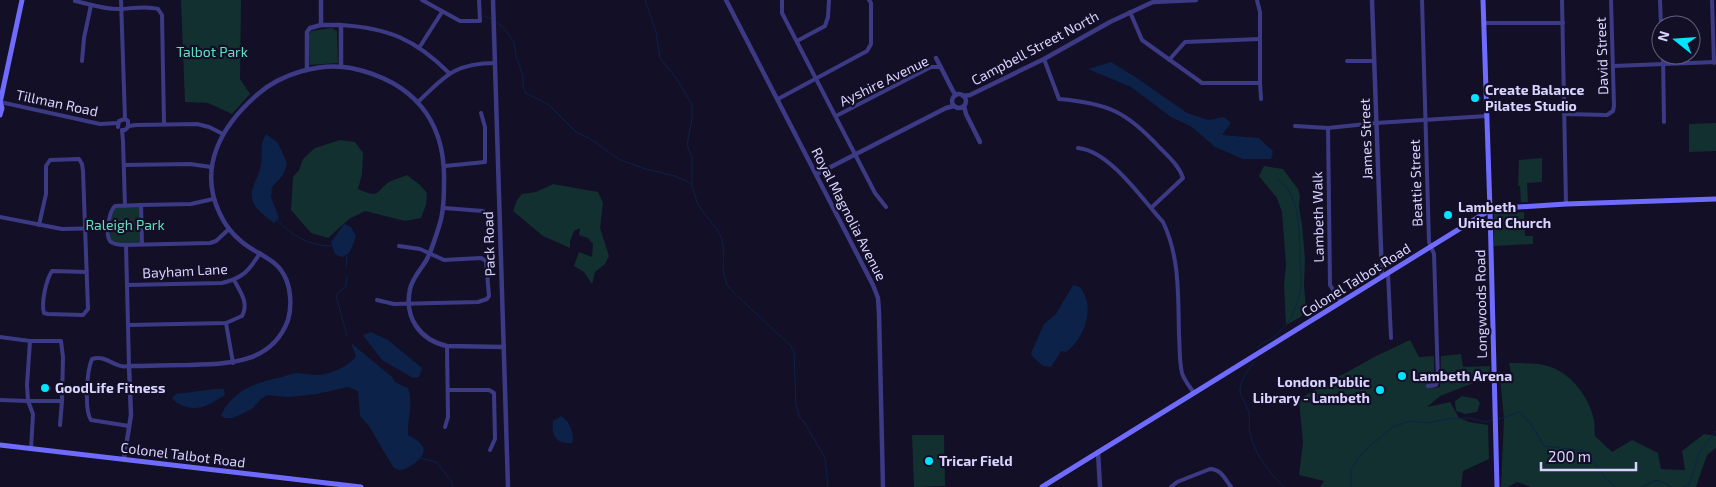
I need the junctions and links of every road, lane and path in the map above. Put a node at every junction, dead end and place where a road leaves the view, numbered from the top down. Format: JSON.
{"nodes":[{"id":1,"x":22,"y":0,"type":"edge"},
{"id":2,"x":121,"y":0,"type":"edge"},
{"id":3,"x":321,"y":0,"type":"edge"},
{"id":4,"x":422,"y":0,"type":"edge"},
{"id":5,"x":479,"y":0,"type":"edge"},
{"id":6,"x":493,"y":0,"type":"edge"},
{"id":7,"x":726,"y":0,"type":"edge"},
{"id":8,"x":782,"y":0,"type":"edge"},
{"id":9,"x":829,"y":0,"type":"edge"},
{"id":10,"x":869,"y":0,"type":"edge"},
{"id":11,"x":1196,"y":0,"type":"edge"},
{"id":12,"x":1257,"y":0,"type":"edge"},
{"id":13,"x":1372,"y":0,"type":"edge"},
{"id":14,"x":1422,"y":0,"type":"edge"},
{"id":15,"x":1483,"y":0,"type":"edge"},
{"id":16,"x":1562,"y":0,"type":"edge"},
{"id":17,"x":1611,"y":0,"type":"edge"},
{"id":18,"x":1660,"y":0,"type":"edge"},
{"id":19,"x":1712,"y":0,"type":"edge"},
{"id":20,"x":75,"y":1,"type":"edge"},
{"id":21,"x":428,"y":1,"type":"edge"},
{"id":22,"x":91,"y":5,"type":"junction"},
{"id":23,"x":121,"y":9,"type":"junction"},
{"id":24,"x":442,"y":12,"type":"junction"},
{"id":25,"x":1130,"y":12,"type":"junction"},
{"id":26,"x":1661,"y":15,"type":"edge"},
{"id":27,"x":1484,"y":23,"type":"junction"},
{"id":28,"x":1563,"y":23,"type":"junction"},
{"id":29,"x":321,"y":25,"type":"junction"},
{"id":30,"x":341,"y":25,"type":"junction"},
{"id":31,"x":1260,"y":39,"type":"junction"},
{"id":32,"x":797,"y":41,"type":"junction"},
{"id":33,"x":419,"y":48,"type":"junction"},
{"id":34,"x":937,"y":59,"type":"joint"},
{"id":35,"x":1044,"y":59,"type":"junction"},
{"id":36,"x":1169,"y":60,"type":"junction"},
{"id":37,"x":82,"y":61,"type":"dead end"},
{"id":38,"x":1374,"y":61,"type":"junction"},
{"id":39,"x":1347,"y":62,"type":"dead end"},
{"id":40,"x":1715,"y":62,"type":"edge"},
{"id":41,"x":495,"y":63,"type":"junction"},
{"id":42,"x":1701,"y":63,"type":"edge"},
{"id":43,"x":1651,"y":64,"type":"edge"},
{"id":44,"x":1663,"y":65,"type":"edge"},
{"id":45,"x":1613,"y":66,"type":"junction"},
{"id":46,"x":342,"y":67,"type":"junction"},
{"id":47,"x":934,"y":67,"type":"junction"},
{"id":48,"x":941,"y":67,"type":"junction"},
{"id":49,"x":307,"y":70,"type":"junction"},
{"id":50,"x":449,"y":73,"type":"junction"},
{"id":51,"x":817,"y":78,"type":"junction"},
{"id":52,"x":1260,"y":84,"type":"junction"},
{"id":53,"x":963,"y":96,"type":"junction"},
{"id":54,"x":970,"y":96,"type":"junction"},
{"id":55,"x":778,"y":99,"type":"junction"},
{"id":56,"x":1261,"y":99,"type":"dead end"},
{"id":57,"x":955,"y":100,"type":"junction"},
{"id":58,"x":0,"y":102,"type":"edge"},
{"id":59,"x":418,"y":102,"type":"junction"},
{"id":60,"x":965,"y":103,"type":"junction"},
{"id":61,"x":481,"y":113,"type":"dead end"},
{"id":62,"x":966,"y":114,"type":"junction"},
{"id":63,"x":1564,"y":114,"type":"junction"},
{"id":64,"x":0,"y":115,"type":"edge"},
{"id":65,"x":836,"y":116,"type":"junction"},
{"id":66,"x":1487,"y":116,"type":"junction"},
{"id":67,"x":1425,"y":120,"type":"junction"},
{"id":68,"x":1664,"y":122,"type":"dead end"},
{"id":69,"x":1376,"y":123,"type":"junction"},
{"id":70,"x":164,"y":124,"type":"junction"},
{"id":71,"x":121,"y":125,"type":"junction"},
{"id":72,"x":129,"y":125,"type":"junction"},
{"id":73,"x":1294,"y":126,"type":"dead end"},
{"id":74,"x":1328,"y":128,"type":"junction"},
{"id":75,"x":223,"y":134,"type":"junction"},
{"id":76,"x":980,"y":142,"type":"dead end"},
{"id":77,"x":1078,"y":148,"type":"dead end"},
{"id":78,"x":856,"y":155,"type":"junction"},
{"id":79,"x":125,"y":165,"type":"junction"},
{"id":80,"x":445,"y":166,"type":"junction"},
{"id":81,"x":211,"y":167,"type":"junction"},
{"id":82,"x":817,"y":174,"type":"junction"},
{"id":83,"x":213,"y":198,"type":"junction"},
{"id":84,"x":1716,"y":199,"type":"edge"},
{"id":85,"x":1566,"y":204,"type":"junction"},
{"id":86,"x":141,"y":205,"type":"junction"},
{"id":87,"x":125,"y":206,"type":"junction"},
{"id":88,"x":886,"y":207,"type":"dead end"},
{"id":89,"x":444,"y":208,"type":"junction"},
{"id":90,"x":1151,"y":208,"type":"junction"},
{"id":91,"x":1490,"y":210,"type":"junction"},
{"id":92,"x":483,"y":211,"type":"dead end"},
{"id":93,"x":0,"y":217,"type":"edge"},
{"id":94,"x":39,"y":225,"type":"junction"},
{"id":95,"x":109,"y":228,"type":"junction"},
{"id":96,"x":85,"y":230,"type":"junction"},
{"id":97,"x":229,"y":230,"type":"junction"},
{"id":98,"x":142,"y":244,"type":"junction"},
{"id":99,"x":126,"y":245,"type":"junction"},
{"id":100,"x":399,"y":246,"type":"dead end"},
{"id":101,"x":1431,"y":247,"type":"junction"},
{"id":102,"x":260,"y":253,"type":"junction"},
{"id":103,"x":429,"y":254,"type":"junction"},
{"id":104,"x":87,"y":272,"type":"junction"},
{"id":105,"x":1388,"y":274,"type":"junction"},
{"id":106,"x":1382,"y":277,"type":"junction"},
{"id":107,"x":234,"y":280,"type":"junction"},
{"id":108,"x":127,"y":285,"type":"junction"},
{"id":109,"x":377,"y":300,"type":"dead end"},
{"id":110,"x":1341,"y":302,"type":"junction"},
{"id":111,"x":409,"y":303,"type":"junction"},
{"id":112,"x":226,"y":323,"type":"junction"},
{"id":113,"x":129,"y":325,"type":"junction"},
{"id":114,"x":0,"y":337,"type":"edge"},
{"id":115,"x":1391,"y":338,"type":"dead end"},
{"id":116,"x":30,"y":341,"type":"junction"},
{"id":117,"x":448,"y":346,"type":"junction"},
{"id":118,"x":504,"y":346,"type":"junction"},
{"id":119,"x":232,"y":363,"type":"junction"},
{"id":120,"x":129,"y":366,"type":"junction"},
{"id":121,"x":1428,"y":386,"type":"dead end"},
{"id":122,"x":448,"y":390,"type":"junction"},
{"id":123,"x":1194,"y":393,"type":"junction"},
{"id":124,"x":0,"y":400,"type":"edge"},
{"id":125,"x":28,"y":401,"type":"junction"},
{"id":126,"x":62,"y":401,"type":"junction"},
{"id":127,"x":60,"y":425,"type":"dead end"},
{"id":128,"x":129,"y":426,"type":"junction"},
{"id":129,"x":446,"y":427,"type":"dead end"},
{"id":130,"x":1,"y":445,"type":"edge"},
{"id":131,"x":31,"y":449,"type":"junction"},
{"id":132,"x":490,"y":450,"type":"dead end"},
{"id":133,"x":1098,"y":452,"type":"junction"},
{"id":134,"x":124,"y":460,"type":"junction"},
{"id":135,"x":361,"y":487,"type":"edge"},
{"id":136,"x":508,"y":487,"type":"edge"},
{"id":137,"x":883,"y":487,"type":"edge"},
{"id":138,"x":1042,"y":487,"type":"edge"},
{"id":139,"x":1100,"y":487,"type":"edge"},
{"id":140,"x":1171,"y":487,"type":"edge"},
{"id":141,"x":1231,"y":487,"type":"edge"},
{"id":142,"x":1496,"y":487,"type":"edge"}],
"edges":[{"from":1,"to":58,"type":"main road"},
{"from":2,"to":23,"type":"street"},
{"from":3,"to":29,"type":"street"},
{"from":4,"to":21,"type":"street"},
{"from":5,"to":24,"type":"street"},
{"from":6,"to":41,"type":"street","name":"Pack Road"},
{"from":7,"to":55,"type":"street","name":"Royal Magnolia Avenue"},
{"from":8,"to":32,"type":"street"},
{"from":9,"to":32,"type":"street"},
{"from":10,"to":51,"type":"street"},
{"from":11,"to":25,"type":"street","name":"Campbell Street North"},
{"from":12,"to":31,"type":"street"},
{"from":13,"to":38,"type":"street","name":"James Street"},
{"from":14,"to":67,"type":"street","name":"Beattie Street"},
{"from":15,"to":27,"type":"main road","name":"Longwoods Road"},
{"from":16,"to":28,"type":"street"},
{"from":17,"to":45,"type":"street","name":"David Street"},
{"from":18,"to":26,"type":"street"},
{"from":19,"to":40,"type":"street"},
{"from":20,"to":22,"type":"street"},
{"from":21,"to":24,"type":"street"},
{"from":22,"to":23,"type":"street"},
{"from":22,"to":37,"type":"street"},
{"from":23,"to":70,"type":"street"},
{"from":23,"to":71,"type":"street"},
{"from":24,"to":33,"type":"street"},
{"from":25,"to":35,"type":"street","name":"Campbell Street North"},
{"from":25,"to":36,"type":"street"},
{"from":27,"to":28,"type":"street"},
{"from":27,"to":66,"type":"main road","name":"Longwoods Road"},
{"from":28,"to":63,"type":"street"},
{"from":29,"to":30,"type":"street"},
{"from":29,"to":49,"type":"street"},
{"from":30,"to":33,"type":"street"},
{"from":30,"to":46,"type":"street"},
{"from":31,"to":36,"type":"street"},
{"from":31,"to":52,"type":"street"},
{"from":32,"to":51,"type":"street"},
{"from":33,"to":50,"type":"street"},
{"from":34,"to":47,"type":"street"},
{"from":34,"to":48,"type":"street","name":"Ayshire Avenue"},
{"from":35,"to":54,"type":"street","name":"Campbell Street North"},
{"from":35,"to":90,"type":"street"},
{"from":36,"to":52,"type":"street"},
{"from":38,"to":39,"type":"street"},
{"from":38,"to":69,"type":"street","name":"James Street"},
{"from":40,"to":42,"type":"street"},
{"from":41,"to":50,"type":"street"},
{"from":41,"to":118,"type":"street","name":"Pack Road"},
{"from":43,"to":45,"type":"street"},
{"from":44,"to":68,"type":"street"},
{"from":45,"to":63,"type":"street","name":"David Street"},
{"from":46,"to":49,"type":"street"},
{"from":46,"to":59,"type":"street"},
{"from":47,"to":48,"type":"street","name":"Ayshire Avenue"},
{"from":47,"to":65,"type":"street","name":"Ayshire Avenue"},
{"from":48,"to":57,"type":"street","name":"Ayshire Avenue"},
{"from":49,"to":75,"type":"street"},
{"from":50,"to":59,"type":"street"},
{"from":51,"to":55,"type":"street"},
{"from":51,"to":65,"type":"street"},
{"from":52,"to":56,"type":"street"},
{"from":53,"to":54,"type":"street","name":"Campbell Street North"},
{"from":53,"to":57,"type":"street","name":"Campbell Street North"},
{"from":53,"to":60,"type":"street"},
{"from":54,"to":60,"type":"street","name":"Campbell Street North"},
{"from":55,"to":82,"type":"street","name":"Royal Magnolia Avenue"},
{"from":57,"to":60,"type":"street"},
{"from":57,"to":62,"type":"street"},
{"from":57,"to":78,"type":"street"},
{"from":58,"to":64,"type":"main road"},
{"from":58,"to":71,"type":"street","name":"Tillman Road"},
{"from":59,"to":80,"type":"street"},
{"from":60,"to":62,"type":"street"},
{"from":61,"to":80,"type":"street"},
{"from":62,"to":76,"type":"street"},
{"from":63,"to":85,"type":"street"},
{"from":65,"to":78,"type":"street"},
{"from":66,"to":67,"type":"street"},
{"from":66,"to":91,"type":"main road","name":"Longwoods Road"},
{"from":67,"to":69,"type":"street"},
{"from":67,"to":101,"type":"street","name":"Beattie Street"},
{"from":69,"to":74,"type":"street"},
{"from":69,"to":106,"type":"street","name":"James Street"},
{"from":70,"to":72,"type":"street"},
{"from":70,"to":75,"type":"street"},
{"from":71,"to":72,"type":"street"},
{"from":71,"to":72,"type":"street"},
{"from":71,"to":79,"type":"street"},
{"from":73,"to":74,"type":"street"},
{"from":74,"to":110,"type":"street","name":"Lambeth Walk"},
{"from":75,"to":81,"type":"street"},
{"from":77,"to":90,"type":"street"},
{"from":78,"to":82,"type":"street"},
{"from":78,"to":88,"type":"street"},
{"from":79,"to":81,"type":"street"},
{"from":79,"to":87,"type":"street"},
{"from":80,"to":89,"type":"street"},
{"from":81,"to":83,"type":"street"},
{"from":82,"to":137,"type":"street","name":"Royal Magnolia Avenue"},
{"from":83,"to":86,"type":"street"},
{"from":83,"to":97,"type":"street"},
{"from":84,"to":85,"type":"main road","name":"Colonel Talbot Road"},
{"from":85,"to":91,"type":"main road","name":"Colonel Talbot Road"},
{"from":86,"to":87,"type":"street"},
{"from":86,"to":98,"type":"street"},
{"from":87,"to":95,"type":"street"},
{"from":89,"to":92,"type":"street"},
{"from":89,"to":103,"type":"street"},
{"from":90,"to":123,"type":"street"},
{"from":91,"to":101,"type":"main road","name":"Colonel Talbot Road"},
{"from":91,"to":142,"type":"main road","name":"Longwoods Road"},
{"from":93,"to":94,"type":"street"},
{"from":94,"to":96,"type":"street"},
{"from":94,"to":96,"type":"street"},
{"from":95,"to":96,"type":"street"},
{"from":95,"to":99,"type":"street"},
{"from":96,"to":104,"type":"street"},
{"from":97,"to":98,"type":"street"},
{"from":97,"to":102,"type":"street"},
{"from":98,"to":99,"type":"street"},
{"from":99,"to":108,"type":"street"},
{"from":100,"to":103,"type":"street"},
{"from":101,"to":105,"type":"main road","name":"Colonel Talbot Road"},
{"from":101,"to":121,"type":"street","name":"Beattie Street"},
{"from":102,"to":107,"type":"street","name":"Bayham Lane"},
{"from":102,"to":119,"type":"street"},
{"from":103,"to":111,"type":"street"},
{"from":103,"to":111,"type":"street"},
{"from":104,"to":104,"type":"street"},
{"from":105,"to":106,"type":"main road","name":"Colonel Talbot Road"},
{"from":105,"to":115,"type":"street"},
{"from":106,"to":110,"type":"main road","name":"Colonel Talbot Road"},
{"from":107,"to":108,"type":"street","name":"Bayham Lane"},
{"from":107,"to":112,"type":"street"},
{"from":108,"to":113,"type":"street"},
{"from":109,"to":111,"type":"street"},
{"from":110,"to":123,"type":"main road","name":"Colonel Talbot Road"},
{"from":111,"to":117,"type":"street"},
{"from":112,"to":113,"type":"street"},
{"from":112,"to":119,"type":"street"},
{"from":113,"to":120,"type":"street"},
{"from":114,"to":116,"type":"street"},
{"from":116,"to":125,"type":"street"},
{"from":116,"to":126,"type":"street"},
{"from":117,"to":118,"type":"street"},
{"from":117,"to":122,"type":"street"},
{"from":118,"to":136,"type":"street","name":"Pack Road"},
{"from":119,"to":120,"type":"street"},
{"from":120,"to":128,"type":"street"},
{"from":120,"to":128,"type":"street"},
{"from":122,"to":129,"type":"street"},
{"from":122,"to":132,"type":"street"},
{"from":123,"to":133,"type":"main road","name":"Colonel Talbot Road"},
{"from":124,"to":125,"type":"street"},
{"from":125,"to":126,"type":"street"},
{"from":125,"to":131,"type":"street"},
{"from":126,"to":127,"type":"street"},
{"from":128,"to":134,"type":"street"},
{"from":130,"to":131,"type":"main road","name":"Colonel Talbot Road"},
{"from":131,"to":134,"type":"main road","name":"Colonel Talbot Road"},
{"from":133,"to":138,"type":"main road","name":"Colonel Talbot Road"},
{"from":133,"to":139,"type":"street"},
{"from":134,"to":135,"type":"main road","name":"Colonel Talbot Road"},
{"from":140,"to":141,"type":"street"}]}
